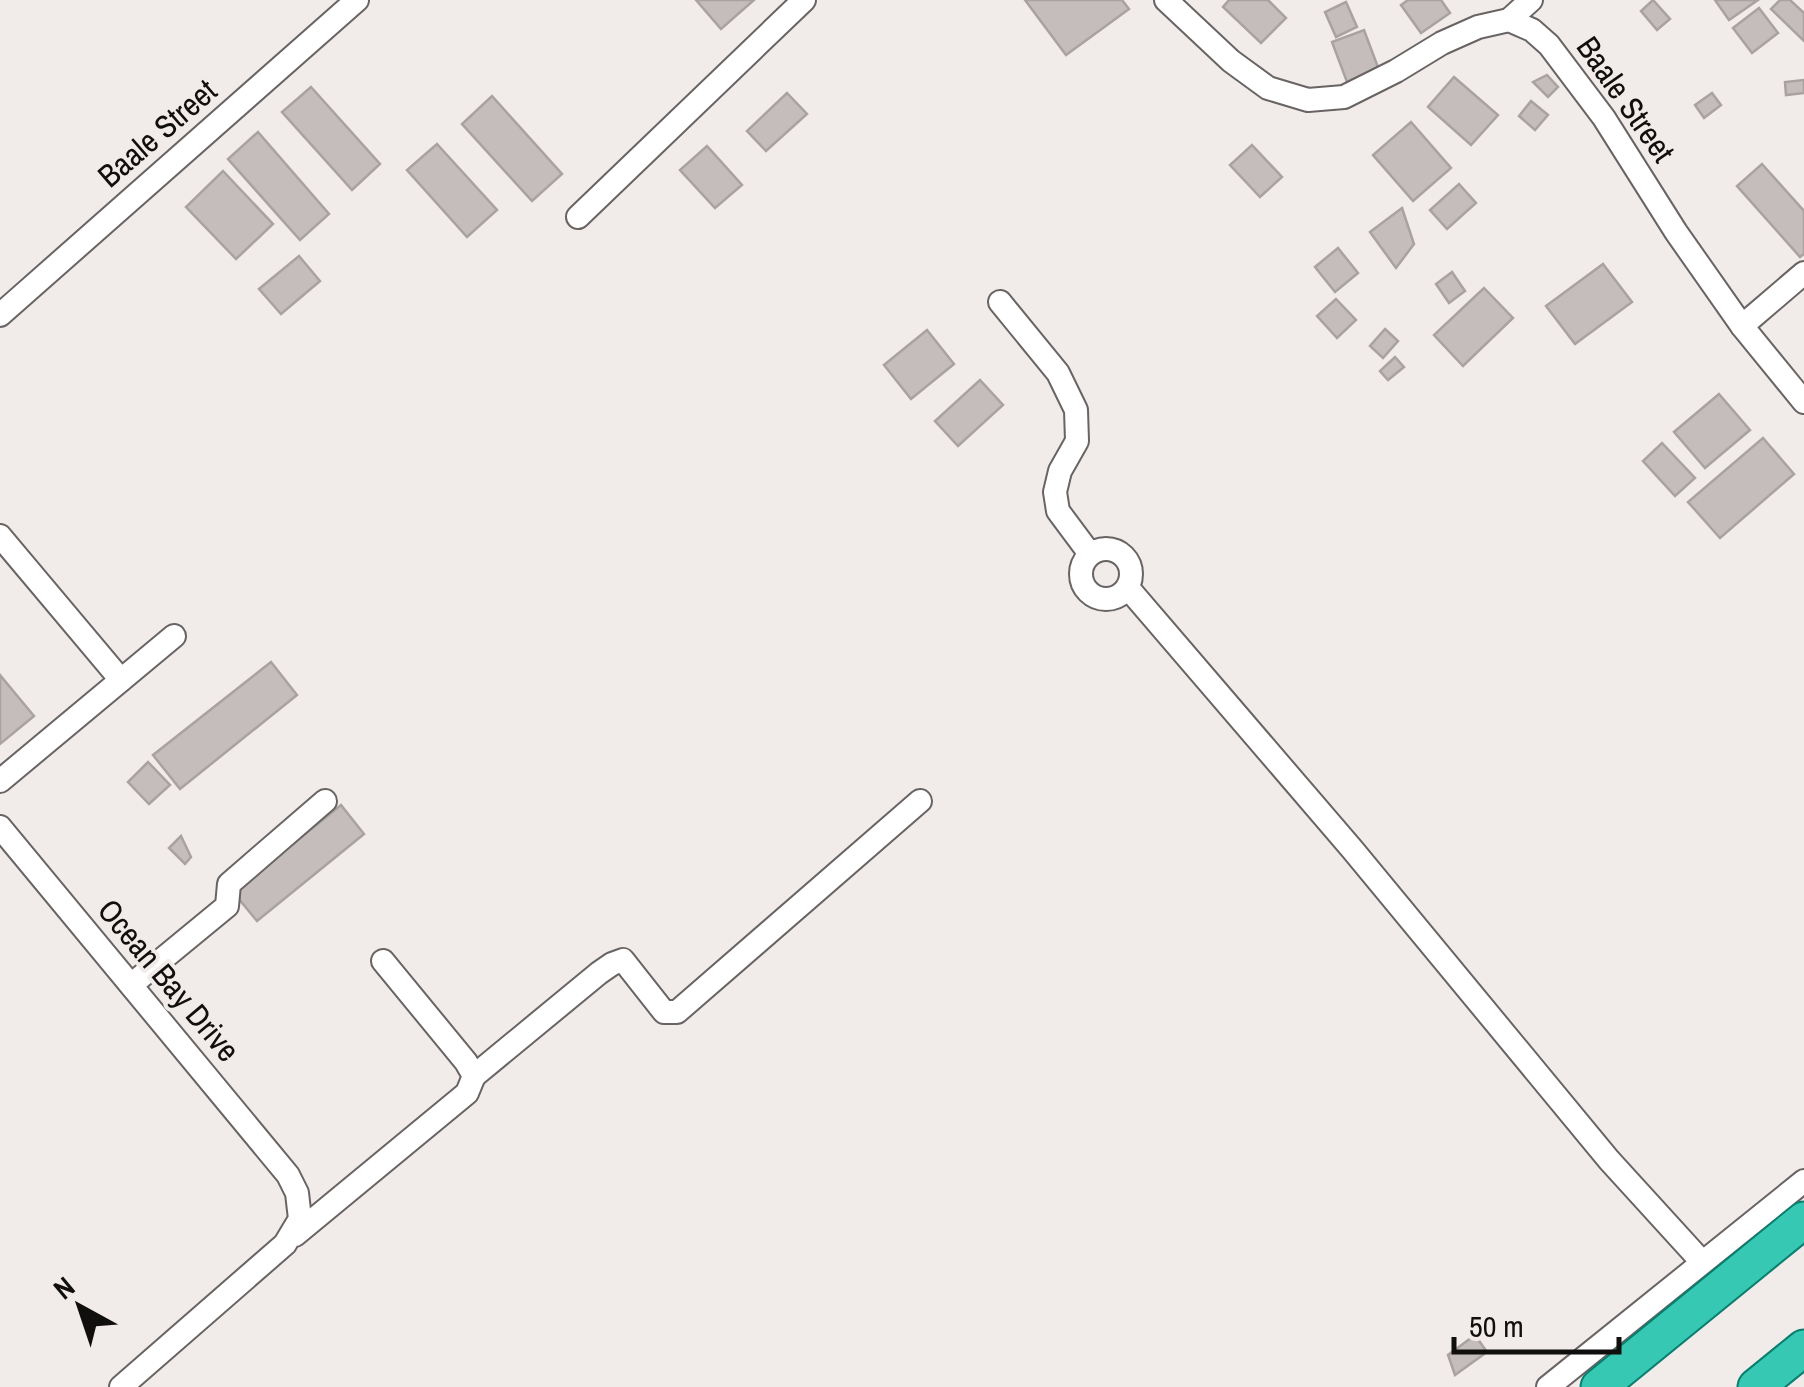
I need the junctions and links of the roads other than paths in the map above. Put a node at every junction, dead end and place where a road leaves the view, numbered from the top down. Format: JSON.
{"nodes":[{"id":1,"x":357,"y":0,"type":"edge"},
{"id":2,"x":804,"y":0,"type":"edge"},
{"id":3,"x":1166,"y":0,"type":"edge"},
{"id":4,"x":1531,"y":0,"type":"edge"},
{"id":5,"x":1509,"y":20,"type":"junction"},
{"id":6,"x":578,"y":217,"type":"dead end"},
{"id":7,"x":1804,"y":273,"type":"edge"},
{"id":8,"x":1000,"y":302,"type":"dead end"},
{"id":9,"x":0,"y":315,"type":"edge"},
{"id":10,"x":1742,"y":326,"type":"junction"},
{"id":11,"x":1804,"y":402,"type":"edge"},
{"id":12,"x":0,"y":536,"type":"edge"},
{"id":13,"x":1090,"y":554,"type":"junction"},
{"id":14,"x":1128,"y":588,"type":"junction"},
{"id":15,"x":174,"y":636,"type":"dead end"},
{"id":16,"x":122,"y":680,"type":"junction"},
{"id":17,"x":0,"y":781,"type":"edge"},
{"id":18,"x":325,"y":801,"type":"dead end"},
{"id":19,"x":920,"y":801,"type":"dead end"},
{"id":20,"x":0,"y":827,"type":"edge"},
{"id":21,"x":383,"y":961,"type":"dead end"},
{"id":22,"x":131,"y":985,"type":"junction"},
{"id":23,"x":474,"y":1076,"type":"junction"},
{"id":24,"x":1804,"y":1181,"type":"edge"},
{"id":25,"x":1804,"y":1220,"type":"edge"},
{"id":26,"x":284,"y":1244,"type":"junction"},
{"id":27,"x":1702,"y":1262,"type":"junction"},
{"id":28,"x":1804,"y":1348,"type":"edge"},
{"id":29,"x":121,"y":1387,"type":"edge"},
{"id":30,"x":1548,"y":1387,"type":"edge"},
{"id":31,"x":1599,"y":1387,"type":"edge"},
{"id":32,"x":1756,"y":1387,"type":"edge"}],
"edges":[{"from":1,"to":9,"type":"street","name":"Baale Street"},
{"from":2,"to":6,"type":"street"},
{"from":3,"to":5,"type":"street"},
{"from":4,"to":5,"type":"street"},
{"from":5,"to":10,"type":"street","name":"Baale Street"},
{"from":7,"to":10,"type":"street"},
{"from":8,"to":13,"type":"street"},
{"from":10,"to":11,"type":"street","name":"Baale Street"},
{"from":12,"to":16,"type":"street"},
{"from":13,"to":14,"type":"street"},
{"from":13,"to":14,"type":"street"},
{"from":14,"to":27,"type":"street"},
{"from":15,"to":16,"type":"street"},
{"from":16,"to":17,"type":"street"},
{"from":18,"to":22,"type":"street"},
{"from":19,"to":23,"type":"street"},
{"from":20,"to":22,"type":"street","name":"Ocean Bay Drive"},
{"from":21,"to":23,"type":"street"},
{"from":22,"to":26,"type":"street","name":"Ocean Bay Drive"},
{"from":23,"to":26,"type":"street"},
{"from":24,"to":27,"type":"street"},
{"from":25,"to":31,"type":"highway"},
{"from":26,"to":29,"type":"street"},
{"from":27,"to":30,"type":"street"},
{"from":28,"to":32,"type":"highway"}]}
